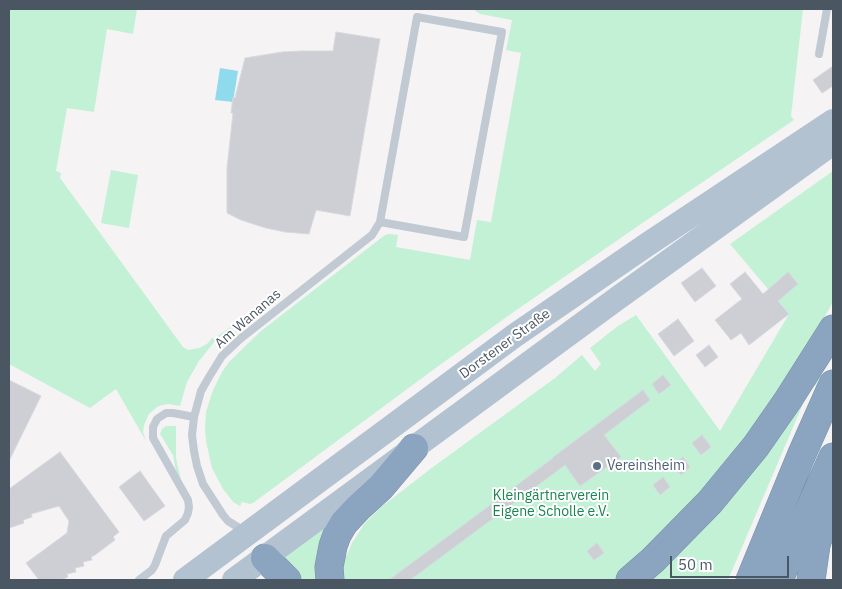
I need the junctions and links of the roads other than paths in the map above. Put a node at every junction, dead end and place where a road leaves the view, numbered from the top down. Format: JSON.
{"nodes":[{"id":1,"x":826,"y":9,"type":"edge"},
{"id":2,"x":819,"y":54,"type":"dead end"},
{"id":3,"x":833,"y":121,"type":"edge"},
{"id":4,"x":833,"y":143,"type":"edge"},
{"id":5,"x":380,"y":222,"type":"junction"},
{"id":6,"x":833,"y":328,"type":"edge"},
{"id":7,"x":833,"y":384,"type":"edge"},
{"id":8,"x":194,"y":417,"type":"junction"},
{"id":9,"x":414,"y":448,"type":"junction"},
{"id":10,"x":833,"y":457,"type":"edge"},
{"id":11,"x":833,"y":494,"type":"edge"},
{"id":12,"x":234,"y":533,"type":"junction"},
{"id":13,"x":253,"y":572,"type":"edge"},
{"id":14,"x":139,"y":580,"type":"edge"},
{"id":15,"x":185,"y":580,"type":"edge"},
{"id":16,"x":286,"y":580,"type":"edge"},
{"id":17,"x":330,"y":580,"type":"edge"},
{"id":18,"x":630,"y":580,"type":"edge"},
{"id":19,"x":750,"y":580,"type":"edge"},
{"id":20,"x":779,"y":580,"type":"edge"},
{"id":21,"x":811,"y":580,"type":"edge"}],
"edges":[{"from":1,"to":2,"type":"lane"},
{"from":3,"to":12,"type":"main road","name":"Dorstener Straße"},
{"from":4,"to":9,"type":"main road"},
{"from":5,"to":5,"type":"lane"},
{"from":5,"to":8,"type":"lane","name":"Am Wananas"},
{"from":6,"to":18,"type":"highway"},
{"from":7,"to":19,"type":"highway"},
{"from":8,"to":12,"type":"lane","name":"Am Wananas"},
{"from":8,"to":14,"type":"lane"},
{"from":9,"to":13,"type":"main road"},
{"from":9,"to":17,"type":"highway"},
{"from":10,"to":20,"type":"highway"},
{"from":11,"to":21,"type":"highway"},
{"from":12,"to":13,"type":"main road"},
{"from":12,"to":15,"type":"main road","name":"Dorstener Straße"},
{"from":13,"to":16,"type":"highway"}]}
